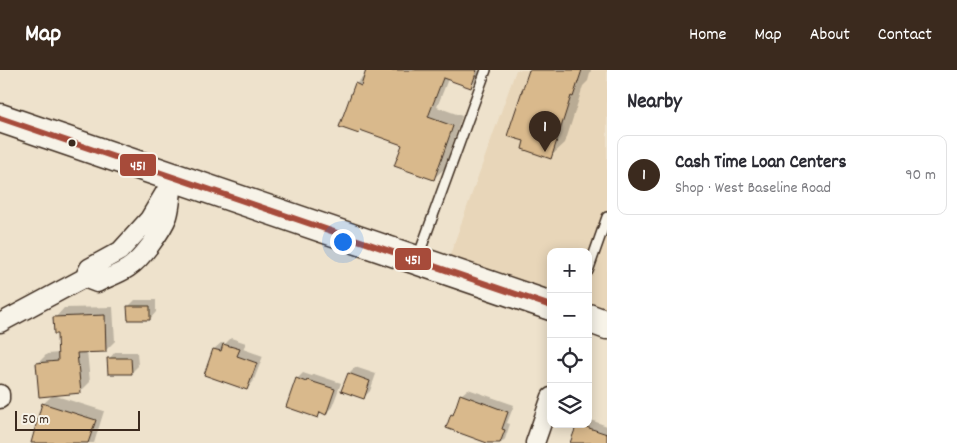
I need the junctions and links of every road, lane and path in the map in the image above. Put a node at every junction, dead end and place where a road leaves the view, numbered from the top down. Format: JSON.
{"nodes":[{"id":1,"x":486,"y":70,"type":"edge"},
{"id":2,"x":0,"y":118,"type":"edge"},
{"id":3,"x":174,"y":177,"type":"junction"},
{"id":4,"x":607,"y":217,"type":"edge"},
{"id":5,"x":120,"y":251,"type":"junction"},
{"id":6,"x":417,"y":260,"type":"junction"},
{"id":7,"x":592,"y":260,"type":"edge"},
{"id":8,"x":130,"y":267,"type":"junction"},
{"id":9,"x":84,"y":278,"type":"junction"},
{"id":10,"x":547,"y":305,"type":"edge"},
{"id":11,"x":592,"y":319,"type":"edge"},
{"id":12,"x":0,"y":323,"type":"edge"},
{"id":13,"x":607,"y":325,"type":"edge"},
{"id":14,"x":0,"y":394,"type":"edge"},
{"id":15,"x":0,"y":400,"type":"edge"},
{"id":16,"x":547,"y":408,"type":"edge"},
{"id":17,"x":535,"y":443,"type":"edge"}],
"edges":[{"from":1,"to":6,"type":"lane"},
{"from":2,"to":3,"type":"main road"},
{"from":3,"to":5,"type":"street"},
{"from":3,"to":6,"type":"main road"},
{"from":3,"to":8,"type":"street"},
{"from":4,"to":7,"type":"lane"},
{"from":5,"to":8,"type":"street"},
{"from":5,"to":9,"type":"street"},
{"from":6,"to":10,"type":"main road"},
{"from":8,"to":9,"type":"street"},
{"from":9,"to":12,"type":"street"},
{"from":11,"to":13,"type":"main road"},
{"from":14,"to":15,"type":"street"},
{"from":16,"to":17,"type":"street"}]}
